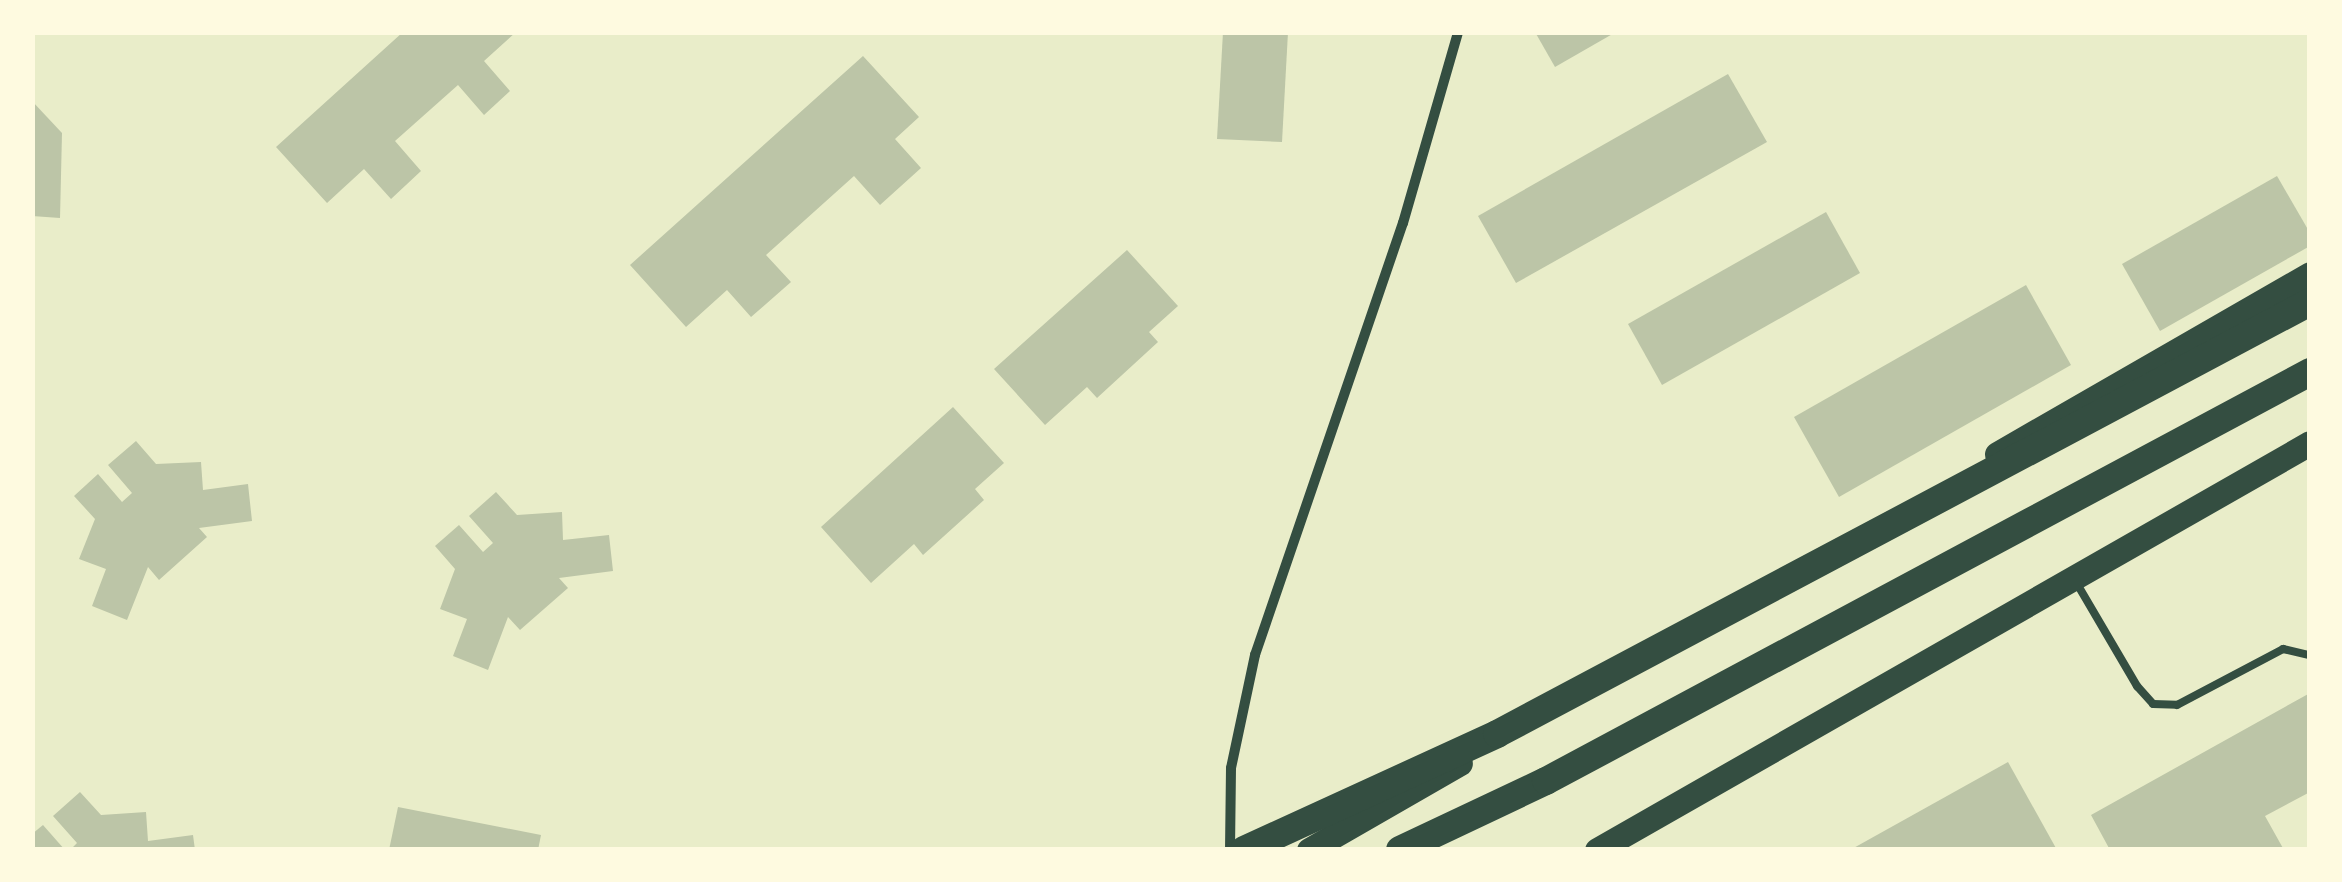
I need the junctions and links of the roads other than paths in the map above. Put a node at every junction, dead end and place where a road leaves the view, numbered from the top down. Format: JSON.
{"nodes":[{"id":1,"x":1458,"y":32,"type":"edge"},
{"id":2,"x":2310,"y":274,"type":"edge"},
{"id":3,"x":2310,"y":302,"type":"edge"},
{"id":4,"x":2310,"y":372,"type":"edge"},
{"id":5,"x":2310,"y":442,"type":"edge"},
{"id":6,"x":2074,"y":578,"type":"junction"},
{"id":7,"x":2310,"y":655,"type":"edge"},
{"id":8,"x":1230,"y":850,"type":"edge"},
{"id":9,"x":1244,"y":850,"type":"edge"},
{"id":10,"x":1309,"y":850,"type":"edge"},
{"id":11,"x":1400,"y":850,"type":"edge"},
{"id":12,"x":1597,"y":850,"type":"edge"}],
"edges":[{"from":1,"to":8,"type":"street"},
{"from":2,"to":10,"type":"main road"},
{"from":3,"to":9,"type":"highway"},
{"from":4,"to":11,"type":"highway"},
{"from":5,"to":6,"type":"main road"},
{"from":6,"to":7,"type":"lane"},
{"from":6,"to":12,"type":"main road"}]}
